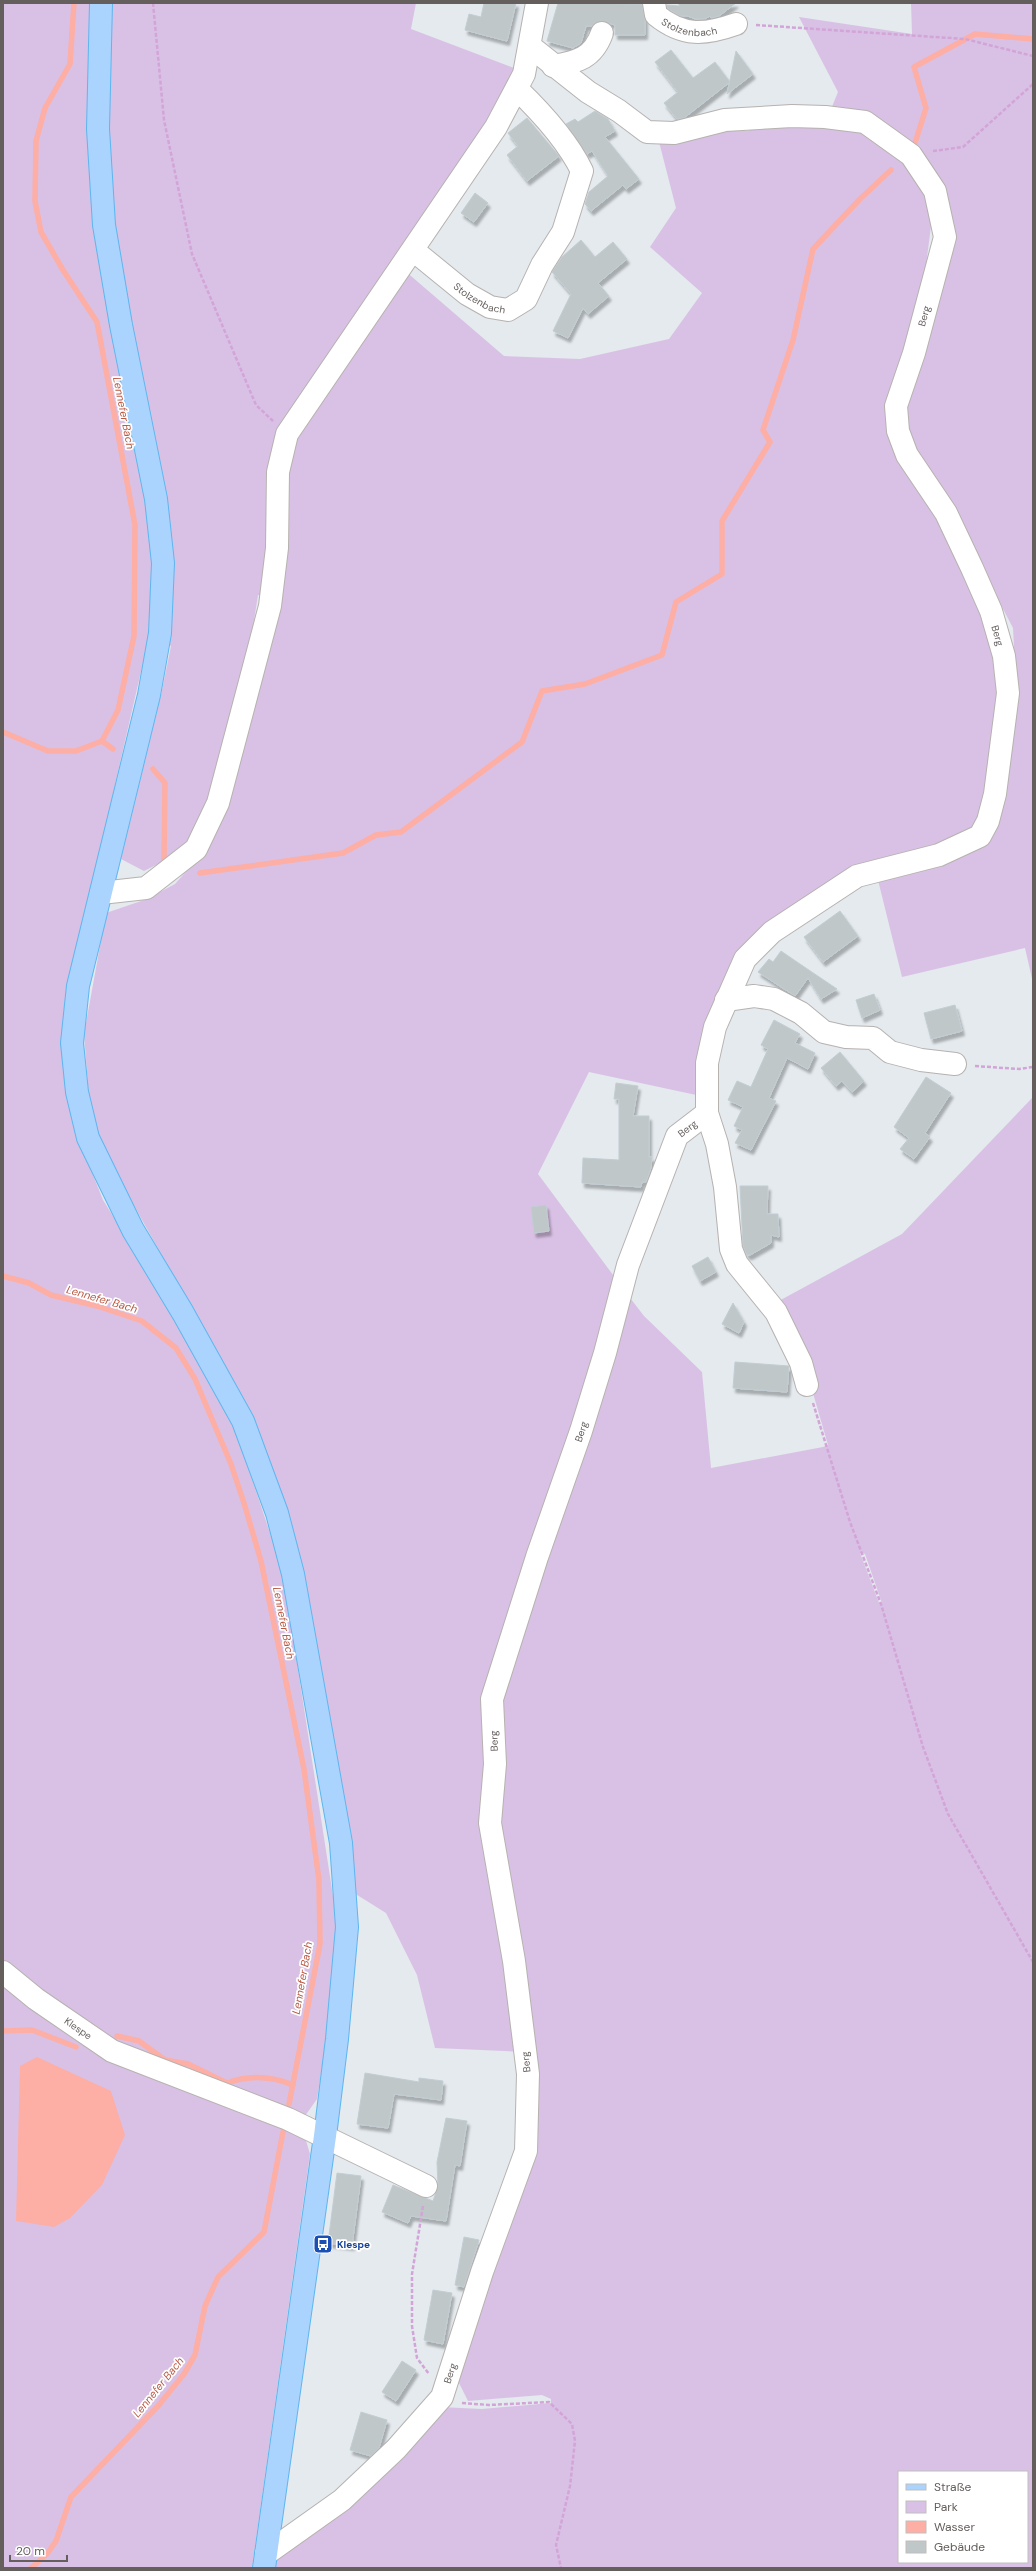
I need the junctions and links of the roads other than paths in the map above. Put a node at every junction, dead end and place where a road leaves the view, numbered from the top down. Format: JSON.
{"nodes":[{"id":1,"x":101,"y":3,"type":"edge"},
{"id":2,"x":537,"y":3,"type":"edge"},
{"id":3,"x":654,"y":3,"type":"edge"},
{"id":4,"x":736,"y":24,"type":"road end"},
{"id":5,"x":602,"y":33,"type":"dead end"},
{"id":6,"x":531,"y":47,"type":"junction"},
{"id":7,"x":553,"y":66,"type":"junction"},
{"id":8,"x":517,"y":89,"type":"junction"},
{"id":9,"x":413,"y":250,"type":"junction"},
{"id":10,"x":101,"y":893,"type":"junction"},
{"id":11,"x":726,"y":1000,"type":"junction"},
{"id":12,"x":955,"y":1064,"type":"road end"},
{"id":13,"x":707,"y":1112,"type":"junction"},
{"id":14,"x":807,"y":1385,"type":"road end"},
{"id":15,"x":3,"y":1972,"type":"edge"},
{"id":16,"x":325,"y":2136,"type":"junction"},
{"id":17,"x":426,"y":2186,"type":"road end"},
{"id":18,"x":265,"y":2561,"type":"edge"}],
"edges":[{"from":1,"to":10,"type":"main road"},
{"from":2,"to":6,"type":"street"},
{"from":3,"to":4,"type":"street","name":"Stolzenbach"},
{"from":5,"to":7,"type":"street"},
{"from":6,"to":7,"type":"street"},
{"from":6,"to":8,"type":"street"},
{"from":7,"to":11,"type":"street","name":"Berg"},
{"from":8,"to":9,"type":"street"},
{"from":8,"to":9,"type":"street","name":"Stolzenbach"},
{"from":9,"to":10,"type":"street"},
{"from":10,"to":16,"type":"main road"},
{"from":11,"to":12,"type":"street"},
{"from":11,"to":13,"type":"street","name":"Berg"},
{"from":13,"to":14,"type":"street","name":"Berg"},
{"from":13,"to":18,"type":"street","name":"Berg"},
{"from":15,"to":16,"type":"street","name":"Klespe"},
{"from":16,"to":17,"type":"street","name":"Klespe"},
{"from":16,"to":18,"type":"main road"}]}
